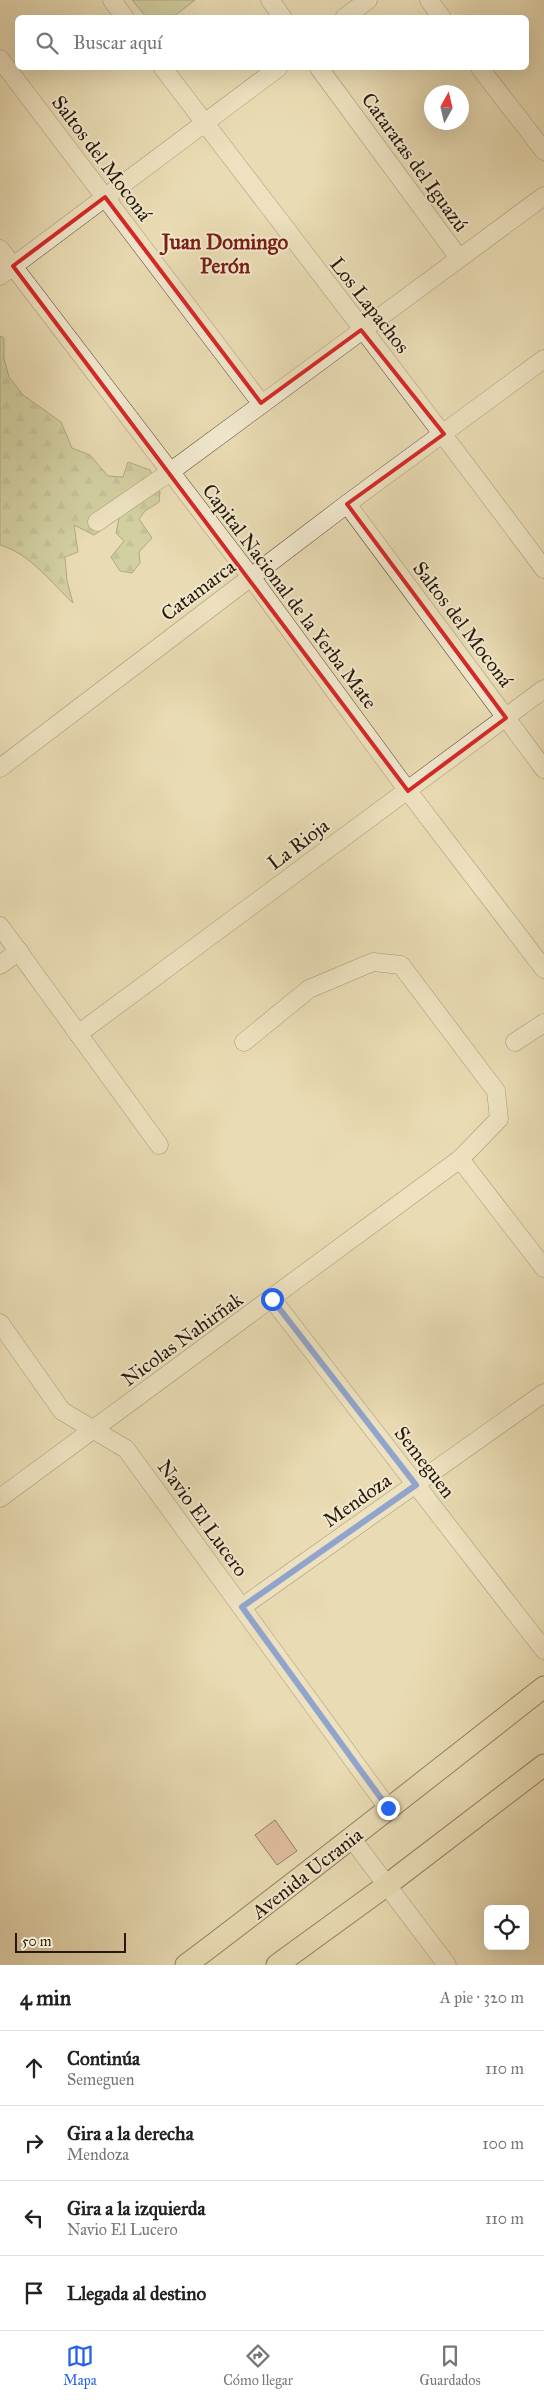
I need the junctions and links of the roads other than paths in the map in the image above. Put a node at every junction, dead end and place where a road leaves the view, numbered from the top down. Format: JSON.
{"nodes":[{"id":1,"x":112,"y":0,"type":"edge"},
{"id":2,"x":270,"y":0,"type":"edge"},
{"id":3,"x":368,"y":0,"type":"edge"},
{"id":4,"x":429,"y":0,"type":"edge"},
{"id":5,"x":123,"y":15,"type":"edge"},
{"id":6,"x":281,"y":15,"type":"edge"},
{"id":7,"x":348,"y":15,"type":"edge"},
{"id":8,"x":440,"y":15,"type":"edge"},
{"id":9,"x":0,"y":59,"type":"edge"},
{"id":10,"x":165,"y":70,"type":"edge"},
{"id":11,"x":275,"y":70,"type":"edge"},
{"id":12,"x":320,"y":70,"type":"edge"},
{"id":13,"x":482,"y":70,"type":"edge"},
{"id":14,"x":204,"y":122,"type":"junction"},
{"id":15,"x":544,"y":151,"type":"edge"},
{"id":16,"x":544,"y":196,"type":"edge"},
{"id":17,"x":105,"y":197,"type":"junction"},
{"id":18,"x":0,"y":249,"type":"edge"},
{"id":19,"x":459,"y":258,"type":"junction"},
{"id":20,"x":6,"y":271,"type":"edge"},
{"id":21,"x":362,"y":330,"type":"junction"},
{"id":22,"x":543,"y":361,"type":"edge"},
{"id":23,"x":261,"y":403,"type":"junction"},
{"id":24,"x":444,"y":434,"type":"junction"},
{"id":25,"x":170,"y":472,"type":"junction"},
{"id":26,"x":347,"y":504,"type":"junction"},
{"id":27,"x":97,"y":522,"type":"dead end"},
{"id":28,"x":544,"y":569,"type":"edge"},
{"id":29,"x":251,"y":577,"type":"junction"},
{"id":30,"x":544,"y":689,"type":"edge"},
{"id":31,"x":506,"y":718,"type":"junction"},
{"id":32,"x":0,"y":768,"type":"edge"},
{"id":33,"x":544,"y":769,"type":"edge"},
{"id":34,"x":408,"y":791,"type":"junction"},
{"id":35,"x":0,"y":926,"type":"edge"},
{"id":36,"x":19,"y":951,"type":"junction"},
{"id":37,"x":0,"y":965,"type":"edge"},
{"id":38,"x":544,"y":969,"type":"edge"},
{"id":39,"x":544,"y":1023,"type":"edge"},
{"id":40,"x":78,"y":1034,"type":"junction"},
{"id":41,"x":244,"y":1042,"type":"dead end"},
{"id":42,"x":515,"y":1042,"type":"dead end"},
{"id":43,"x":159,"y":1144,"type":"dead end"},
{"id":44,"x":460,"y":1159,"type":"junction"},
{"id":45,"x":544,"y":1268,"type":"edge"},
{"id":46,"x":272,"y":1299,"type":"junction"},
{"id":47,"x":0,"y":1323,"type":"edge"},
{"id":48,"x":544,"y":1392,"type":"edge"},
{"id":49,"x":94,"y":1430,"type":"junction"},
{"id":50,"x":416,"y":1485,"type":"junction"},
{"id":51,"x":0,"y":1498,"type":"edge"},
{"id":52,"x":242,"y":1607,"type":"junction"},
{"id":53,"x":544,"y":1650,"type":"edge"},
{"id":54,"x":544,"y":1687,"type":"edge"},
{"id":55,"x":544,"y":1765,"type":"edge"},
{"id":56,"x":388,"y":1808,"type":"junction"},
{"id":57,"x":352,"y":1839,"type":"junction"},
{"id":58,"x":387,"y":1885,"type":"junction"},
{"id":59,"x":186,"y":1965,"type":"edge"},
{"id":60,"x":277,"y":1965,"type":"edge"},
{"id":61,"x":447,"y":1965,"type":"edge"}],
"edges":[{"from":1,"to":5,"type":"street"},
{"from":2,"to":6,"type":"street"},
{"from":3,"to":7,"type":"street"},
{"from":4,"to":8,"type":"street"},
{"from":9,"to":17,"type":"street","name":"Saltos del Moconá"},
{"from":10,"to":14,"type":"street","name":"Los Lapachos"},
{"from":11,"to":14,"type":"street"},
{"from":12,"to":19,"type":"street","name":"Cataratas del Iguazú"},
{"from":13,"to":15,"type":"street"},
{"from":14,"to":17,"type":"street"},
{"from":14,"to":21,"type":"street","name":"Los Lapachos"},
{"from":16,"to":19,"type":"street"},
{"from":17,"to":20,"type":"street"},
{"from":17,"to":23,"type":"street","name":"Saltos del Moconá"},
{"from":18,"to":20,"type":"street","name":"Capital Nacional de la Yerba Mate"},
{"from":19,"to":21,"type":"street"},
{"from":20,"to":25,"type":"street","name":"Capital Nacional de la Yerba Mate"},
{"from":21,"to":23,"type":"street"},
{"from":21,"to":24,"type":"street","name":"Los Lapachos"},
{"from":22,"to":24,"type":"street","name":"Catamarca"},
{"from":23,"to":25,"type":"street"},
{"from":24,"to":26,"type":"street","name":"Catamarca"},
{"from":24,"to":28,"type":"street","name":"Los Lapachos"},
{"from":25,"to":27,"type":"street"},
{"from":25,"to":29,"type":"street","name":"Capital Nacional de la Yerba Mate"},
{"from":26,"to":29,"type":"street","name":"Catamarca"},
{"from":26,"to":31,"type":"street","name":"Saltos del Moconá"},
{"from":29,"to":32,"type":"street","name":"Catamarca"},
{"from":29,"to":34,"type":"street","name":"Capital Nacional de la Yerba Mate"},
{"from":30,"to":31,"type":"street","name":"La Rioja"},
{"from":31,"to":33,"type":"street","name":"Saltos del Moconá"},
{"from":31,"to":34,"type":"street","name":"La Rioja"},
{"from":34,"to":38,"type":"street","name":"Capital Nacional de la Yerba Mate"},
{"from":34,"to":40,"type":"street","name":"La Rioja"},
{"from":35,"to":36,"type":"street"},
{"from":36,"to":37,"type":"street"},
{"from":36,"to":40,"type":"street"},
{"from":39,"to":42,"type":"street"},
{"from":40,"to":43,"type":"street"},
{"from":41,"to":44,"type":"street","name":"Nicolas Nahirñak"},
{"from":44,"to":45,"type":"street"},
{"from":44,"to":46,"type":"street","name":"Nicolas Nahirñak"},
{"from":46,"to":49,"type":"street","name":"Nicolas Nahirñak"},
{"from":46,"to":50,"type":"street","name":"Semeguen"},
{"from":47,"to":49,"type":"street","name":"Navio El Lucero"},
{"from":48,"to":50,"type":"street","name":"Mendoza"},
{"from":49,"to":51,"type":"street","name":"Nicolas Nahirñak"},
{"from":49,"to":52,"type":"street","name":"Navio El Lucero"},
{"from":50,"to":52,"type":"street","name":"Mendoza"},
{"from":50,"to":53,"type":"street","name":"Semeguen"},
{"from":52,"to":56,"type":"street","name":"Navio El Lucero"},
{"from":54,"to":56,"type":"main road","name":"Avenida Ucrania"},
{"from":55,"to":58,"type":"main road"},
{"from":56,"to":57,"type":"main road","name":"Avenida Ucrania"},
{"from":57,"to":58,"type":"street"},
{"from":57,"to":59,"type":"main road","name":"Avenida Ucrania"},
{"from":58,"to":60,"type":"main road"},
{"from":58,"to":61,"type":"street"}]}
